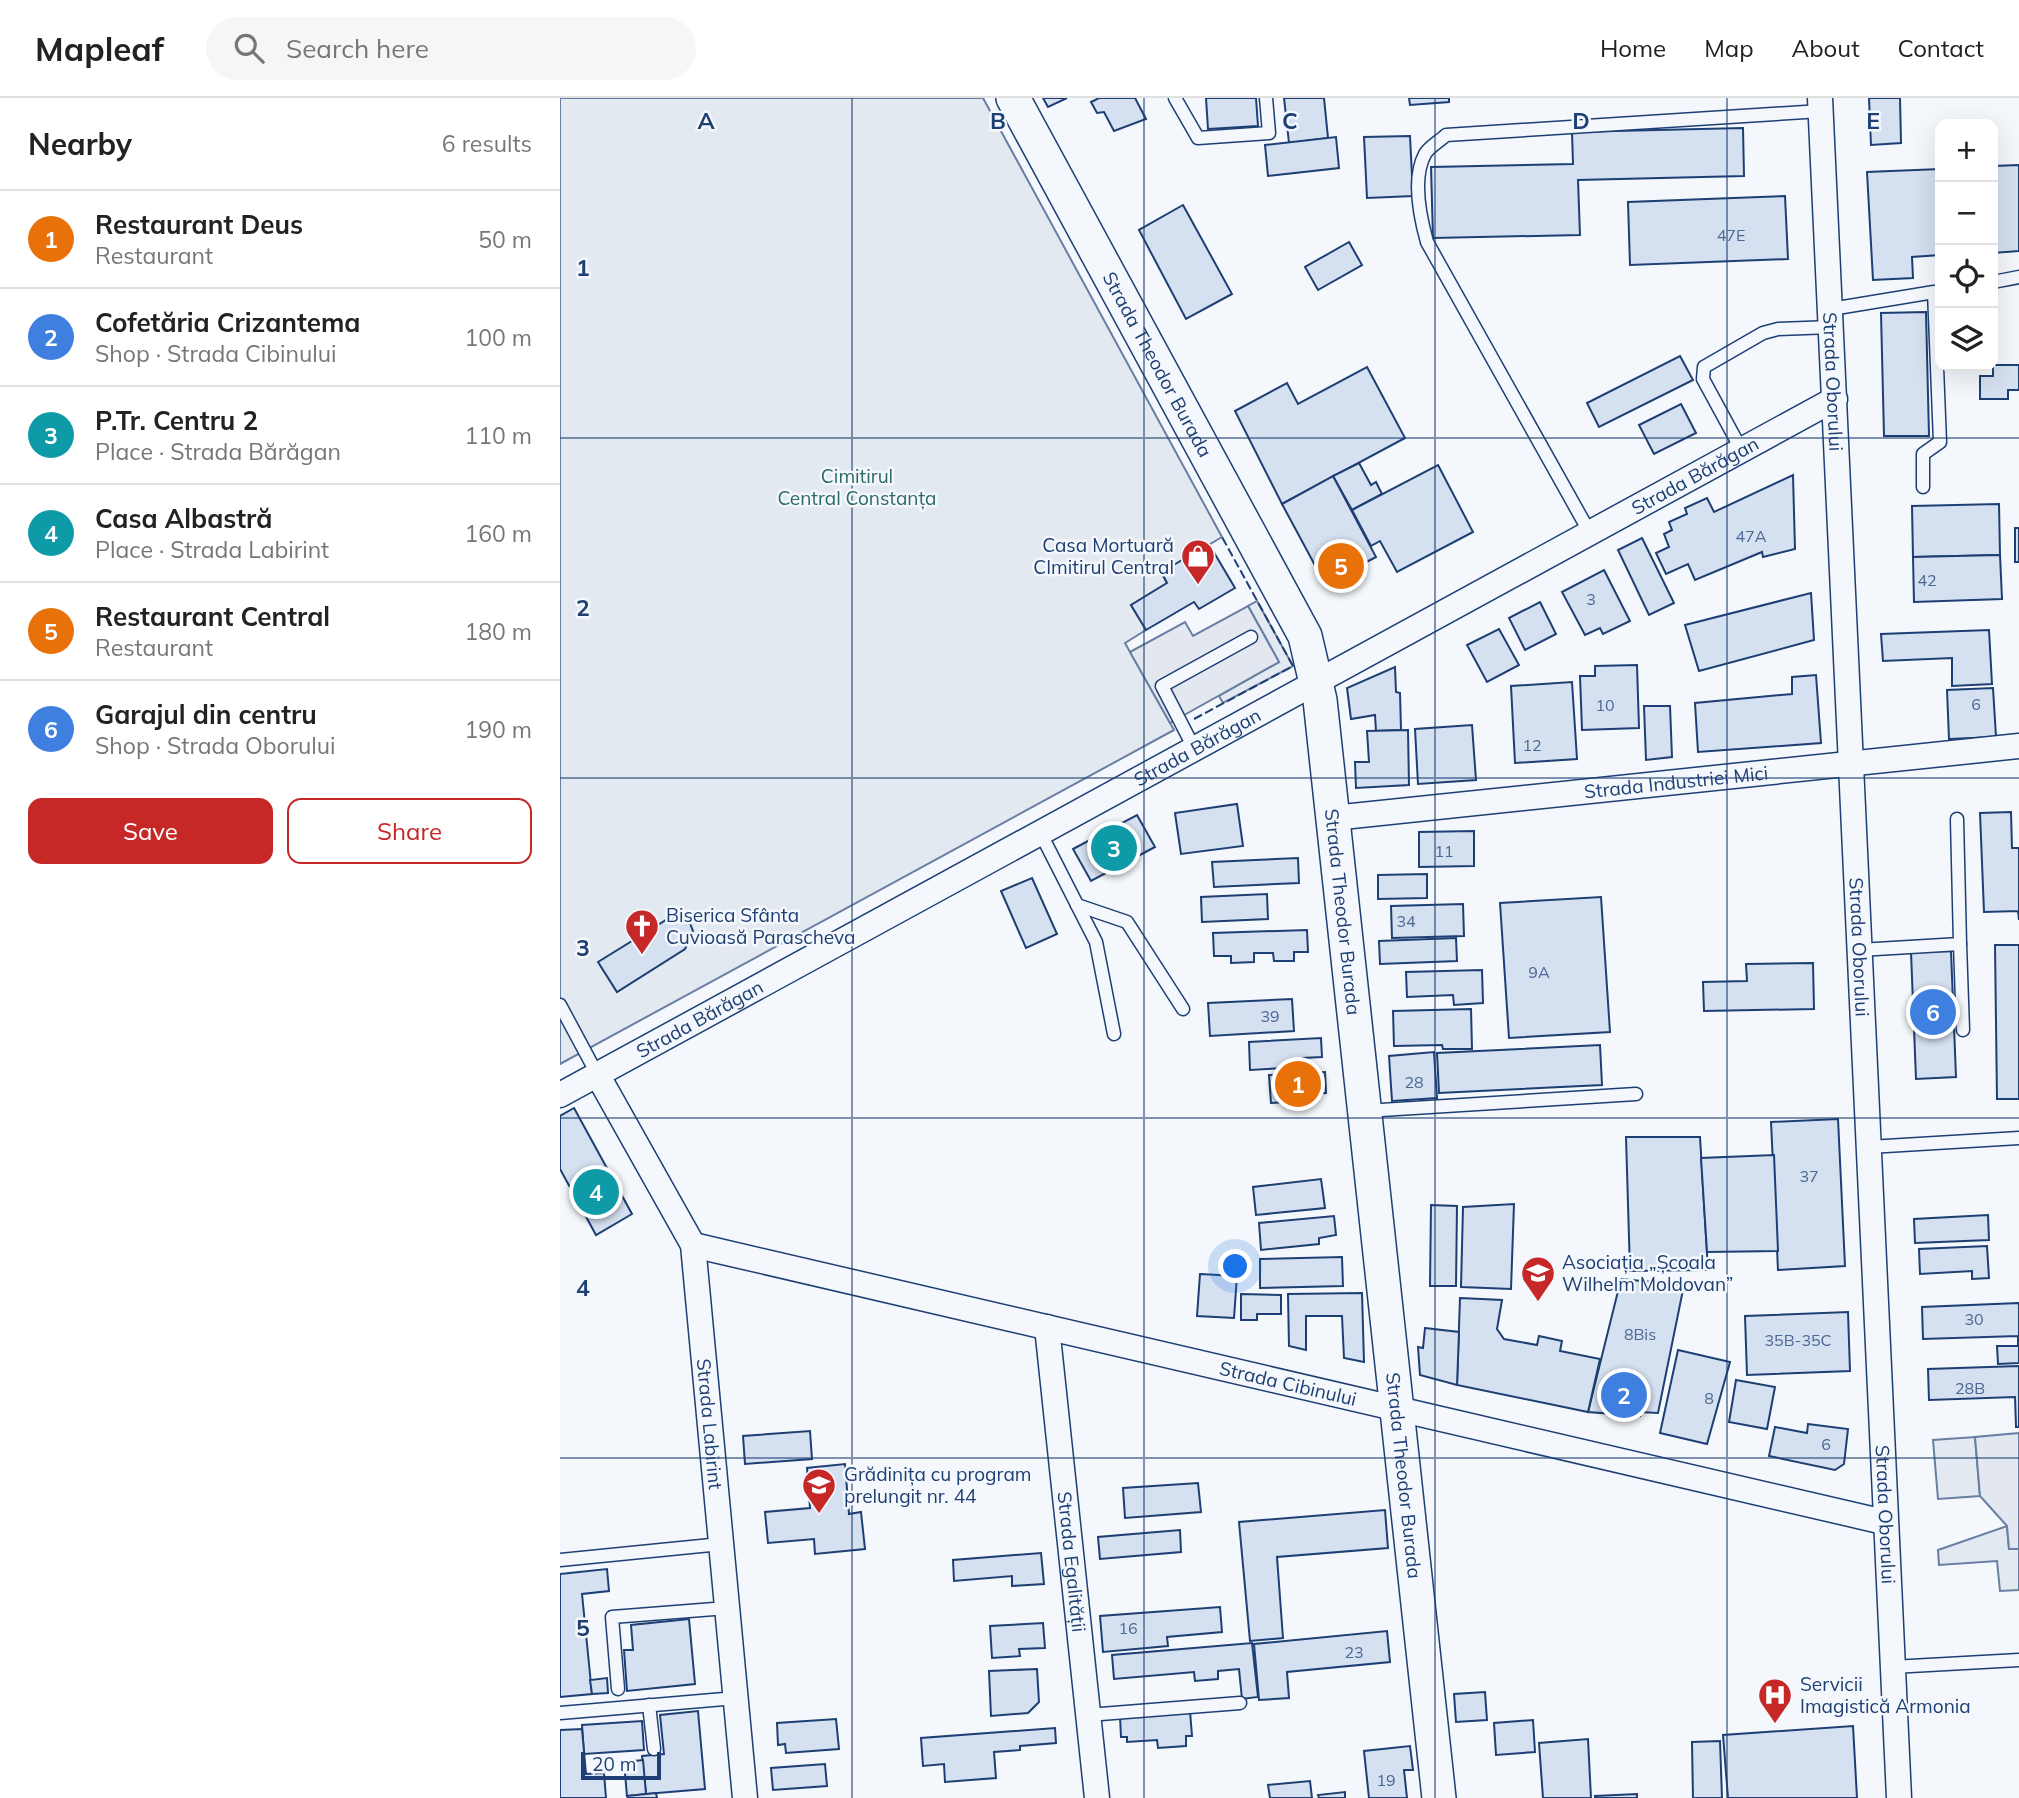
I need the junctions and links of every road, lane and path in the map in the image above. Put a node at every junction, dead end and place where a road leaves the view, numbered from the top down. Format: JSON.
{"nodes":[{"id":1,"x":1013,"y":98,"type":"edge"},
{"id":2,"x":1175,"y":98,"type":"edge"},
{"id":3,"x":1266,"y":98,"type":"edge"},
{"id":4,"x":1821,"y":104,"type":"edge"},
{"id":5,"x":2019,"y":277,"type":"edge"},
{"id":6,"x":1998,"y":281,"type":"edge"},
{"id":7,"x":1935,"y":292,"type":"edge"},
{"id":8,"x":1937,"y":308,"type":"edge"},
{"id":9,"x":1832,"y":318,"type":"junction"},
{"id":10,"x":1835,"y":399,"type":"junction"},
{"id":11,"x":1741,"y":449,"type":"junction"},
{"id":12,"x":1923,"y":487,"type":"dead end"},
{"id":13,"x":1590,"y":533,"type":"junction"},
{"id":14,"x":1251,"y":638,"type":"dead end"},
{"id":15,"x":1318,"y":683,"type":"junction"},
{"id":16,"x":2019,"y":746,"type":"edge"},
{"id":17,"x":1195,"y":750,"type":"junction"},
{"id":18,"x":1852,"y":764,"type":"junction"},
{"id":19,"x":1333,"y":818,"type":"junction"},
{"id":20,"x":1957,"y":819,"type":"dead end"},
{"id":21,"x":1041,"y":834,"type":"junction"},
{"id":22,"x":1077,"y":905,"type":"junction"},
{"id":23,"x":1961,"y":944,"type":"junction"},
{"id":24,"x":1859,"y":950,"type":"junction"},
{"id":25,"x":560,"y":1005,"type":"edge"},
{"id":26,"x":1183,"y":1009,"type":"dead end"},
{"id":27,"x":1963,"y":1030,"type":"dead end"},
{"id":28,"x":1114,"y":1034,"type":"dead end"},
{"id":29,"x":597,"y":1074,"type":"junction"},
{"id":30,"x":1636,"y":1094,"type":"dead end"},
{"id":31,"x":560,"y":1095,"type":"edge"},
{"id":32,"x":1365,"y":1111,"type":"junction"},
{"id":33,"x":2019,"y":1138,"type":"edge"},
{"id":34,"x":1869,"y":1147,"type":"junction"},
{"id":35,"x":693,"y":1245,"type":"junction"},
{"id":36,"x":1047,"y":1327,"type":"junction"},
{"id":37,"x":1397,"y":1409,"type":"junction"},
{"id":38,"x":1884,"y":1522,"type":"junction"},
{"id":39,"x":721,"y":1544,"type":"junction"},
{"id":40,"x":560,"y":1560,"type":"edge"},
{"id":41,"x":727,"y":1608,"type":"junction"},
{"id":42,"x":2019,"y":1660,"type":"edge"},
{"id":43,"x":1892,"y":1667,"type":"junction"},
{"id":44,"x":618,"y":1689,"type":"dead end"},
{"id":45,"x":736,"y":1698,"type":"junction"},
{"id":46,"x":1240,"y":1703,"type":"dead end"},
{"id":47,"x":649,"y":1705,"type":"junction"},
{"id":48,"x":560,"y":1713,"type":"edge"},
{"id":49,"x":1088,"y":1715,"type":"junction"},
{"id":50,"x":653,"y":1749,"type":"dead end"},
{"id":51,"x":745,"y":1798,"type":"edge"},
{"id":52,"x":1097,"y":1798,"type":"edge"},
{"id":53,"x":1439,"y":1798,"type":"edge"},
{"id":54,"x":1899,"y":1798,"type":"edge"}],
"edges":[{"from":1,"to":15,"type":"street","name":"Strada Theodor Burada"},
{"from":2,"to":3,"type":"lane"},
{"from":4,"to":9,"type":"street","name":"Strada Oborului"},
{"from":4,"to":13,"type":"lane"},
{"from":5,"to":6,"type":"lane"},
{"from":7,"to":9,"type":"lane"},
{"from":8,"to":12,"type":"lane"},
{"from":9,"to":10,"type":"street","name":"Strada Oborului"},
{"from":9,"to":11,"type":"lane"},
{"from":10,"to":11,"type":"street","name":"Strada Bărăgan"},
{"from":10,"to":18,"type":"street","name":"Strada Oborului"},
{"from":11,"to":13,"type":"street","name":"Strada Bărăgan"},
{"from":13,"to":15,"type":"street","name":"Strada Bărăgan"},
{"from":14,"to":17,"type":"lane"},
{"from":15,"to":17,"type":"street","name":"Strada Bărăgan"},
{"from":15,"to":19,"type":"street","name":"Strada Theodor Burada"},
{"from":16,"to":18,"type":"street","name":"Strada Industriei Mici"},
{"from":17,"to":21,"type":"street","name":"Strada Bărăgan"},
{"from":18,"to":19,"type":"street","name":"Strada Industriei Mici"},
{"from":18,"to":24,"type":"street","name":"Strada Oborului"},
{"from":19,"to":32,"type":"street","name":"Strada Theodor Burada"},
{"from":20,"to":23,"type":"lane"},
{"from":21,"to":22,"type":"lane"},
{"from":21,"to":29,"type":"street","name":"Strada Bărăgan"},
{"from":22,"to":26,"type":"lane"},
{"from":22,"to":28,"type":"lane"},
{"from":23,"to":24,"type":"lane"},
{"from":23,"to":27,"type":"lane"},
{"from":24,"to":34,"type":"street","name":"Strada Oborului"},
{"from":25,"to":29,"type":"lane"},
{"from":29,"to":31,"type":"street","name":"Strada Bărăgan"},
{"from":29,"to":35,"type":"street","name":"Strada Labirint"},
{"from":30,"to":32,"type":"lane"},
{"from":32,"to":37,"type":"street","name":"Strada Theodor Burada"},
{"from":33,"to":34,"type":"lane"},
{"from":34,"to":38,"type":"street","name":"Strada Oborului"},
{"from":35,"to":36,"type":"street","name":"Strada Cibinului"},
{"from":35,"to":39,"type":"street","name":"Strada Labirint"},
{"from":36,"to":37,"type":"street","name":"Strada Cibinului"},
{"from":36,"to":49,"type":"street","name":"Strada Egalității"},
{"from":37,"to":38,"type":"street","name":"Strada Cibinului"},
{"from":37,"to":53,"type":"street","name":"Strada Theodor Burada"},
{"from":38,"to":43,"type":"street","name":"Strada Oborului"},
{"from":39,"to":40,"type":"lane"},
{"from":39,"to":41,"type":"street","name":"Strada Labirint"},
{"from":41,"to":44,"type":"lane"},
{"from":41,"to":45,"type":"street","name":"Strada Labirint"},
{"from":42,"to":43,"type":"lane"},
{"from":43,"to":54,"type":"street","name":"Strada Oborului"},
{"from":45,"to":47,"type":"lane"},
{"from":45,"to":51,"type":"street","name":"Strada Labirint"},
{"from":46,"to":49,"type":"lane"},
{"from":47,"to":48,"type":"lane"},
{"from":47,"to":50,"type":"lane"},
{"from":49,"to":52,"type":"street","name":"Strada Egalității"}]}
